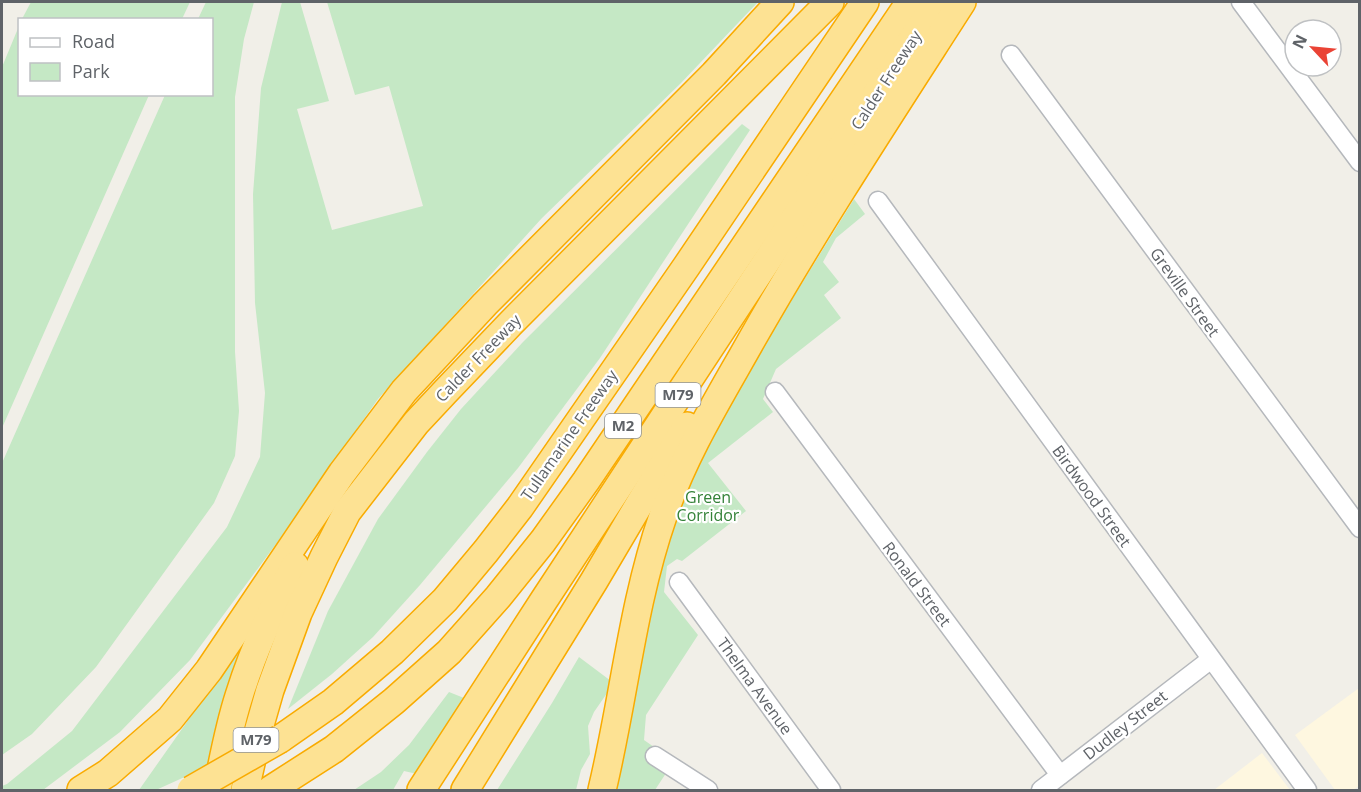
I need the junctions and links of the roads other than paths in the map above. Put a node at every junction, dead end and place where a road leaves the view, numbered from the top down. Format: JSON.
{"nodes":[{"id":1,"x":780,"y":2,"type":"edge"},
{"id":2,"x":807,"y":2,"type":"edge"},
{"id":3,"x":830,"y":2,"type":"edge"},
{"id":4,"x":865,"y":2,"type":"edge"},
{"id":5,"x":910,"y":2,"type":"edge"},
{"id":6,"x":937,"y":2,"type":"edge"},
{"id":7,"x":962,"y":2,"type":"edge"},
{"id":8,"x":1241,"y":2,"type":"edge"},
{"id":9,"x":1011,"y":55,"type":"dead end"},
{"id":10,"x":1359,"y":162,"type":"edge"},
{"id":11,"x":878,"y":201,"type":"dead end"},
{"id":12,"x":792,"y":268,"type":"junction"},
{"id":13,"x":775,"y":392,"type":"dead end"},
{"id":14,"x":366,"y":442,"type":"junction"},
{"id":15,"x":347,"y":512,"type":"junction"},
{"id":16,"x":1359,"y":528,"type":"edge"},
{"id":17,"x":679,"y":582,"type":"dead end"},
{"id":18,"x":1210,"y":660,"type":"junction"},
{"id":19,"x":655,"y":756,"type":"dead end"},
{"id":20,"x":1060,"y":775,"type":"junction"},
{"id":21,"x":81,"y":790,"type":"edge"},
{"id":22,"x":191,"y":790,"type":"edge"},
{"id":23,"x":217,"y":790,"type":"edge"},
{"id":24,"x":245,"y":790,"type":"edge"},
{"id":25,"x":270,"y":790,"type":"edge"},
{"id":26,"x":421,"y":790,"type":"edge"},
{"id":27,"x":465,"y":790,"type":"edge"},
{"id":28,"x":602,"y":790,"type":"edge"},
{"id":29,"x":708,"y":790,"type":"edge"},
{"id":30,"x":831,"y":790,"type":"edge"},
{"id":31,"x":1041,"y":790,"type":"edge"},
{"id":32,"x":1307,"y":790,"type":"edge"}],
"edges":[{"from":1,"to":14,"type":"highway"},
{"from":2,"to":15,"type":"highway"},
{"from":3,"to":15,"type":"highway","name":"Calder Freeway","number":"M79"},
{"from":4,"to":22,"type":"highway","name":"Tullamarine Freeway","number":"M2","bridge":true},
{"from":5,"to":25,"type":"highway","number":"M2"},
{"from":6,"to":26,"type":"highway","name":"Calder Freeway","number":"M79"},
{"from":7,"to":12,"type":"highway"},
{"from":8,"to":10,"type":"street"},
{"from":9,"to":16,"type":"street","name":"Greville Street"},
{"from":11,"to":18,"type":"street","name":"Birdwood Street"},
{"from":12,"to":27,"type":"highway"},
{"from":12,"to":28,"type":"highway"},
{"from":13,"to":20,"type":"street","name":"Ronald Street"},
{"from":14,"to":21,"type":"highway"},
{"from":14,"to":23,"type":"highway"},
{"from":15,"to":24,"type":"highway","name":"Calder Freeway","number":"M79"},
{"from":17,"to":30,"type":"street","name":"Thelma Avenue"},
{"from":18,"to":20,"type":"street","name":"Dudley Street"},
{"from":18,"to":32,"type":"street","name":"Birdwood Street"},
{"from":19,"to":29,"type":"street"},
{"from":20,"to":31,"type":"street","name":"Dudley Street"}]}
